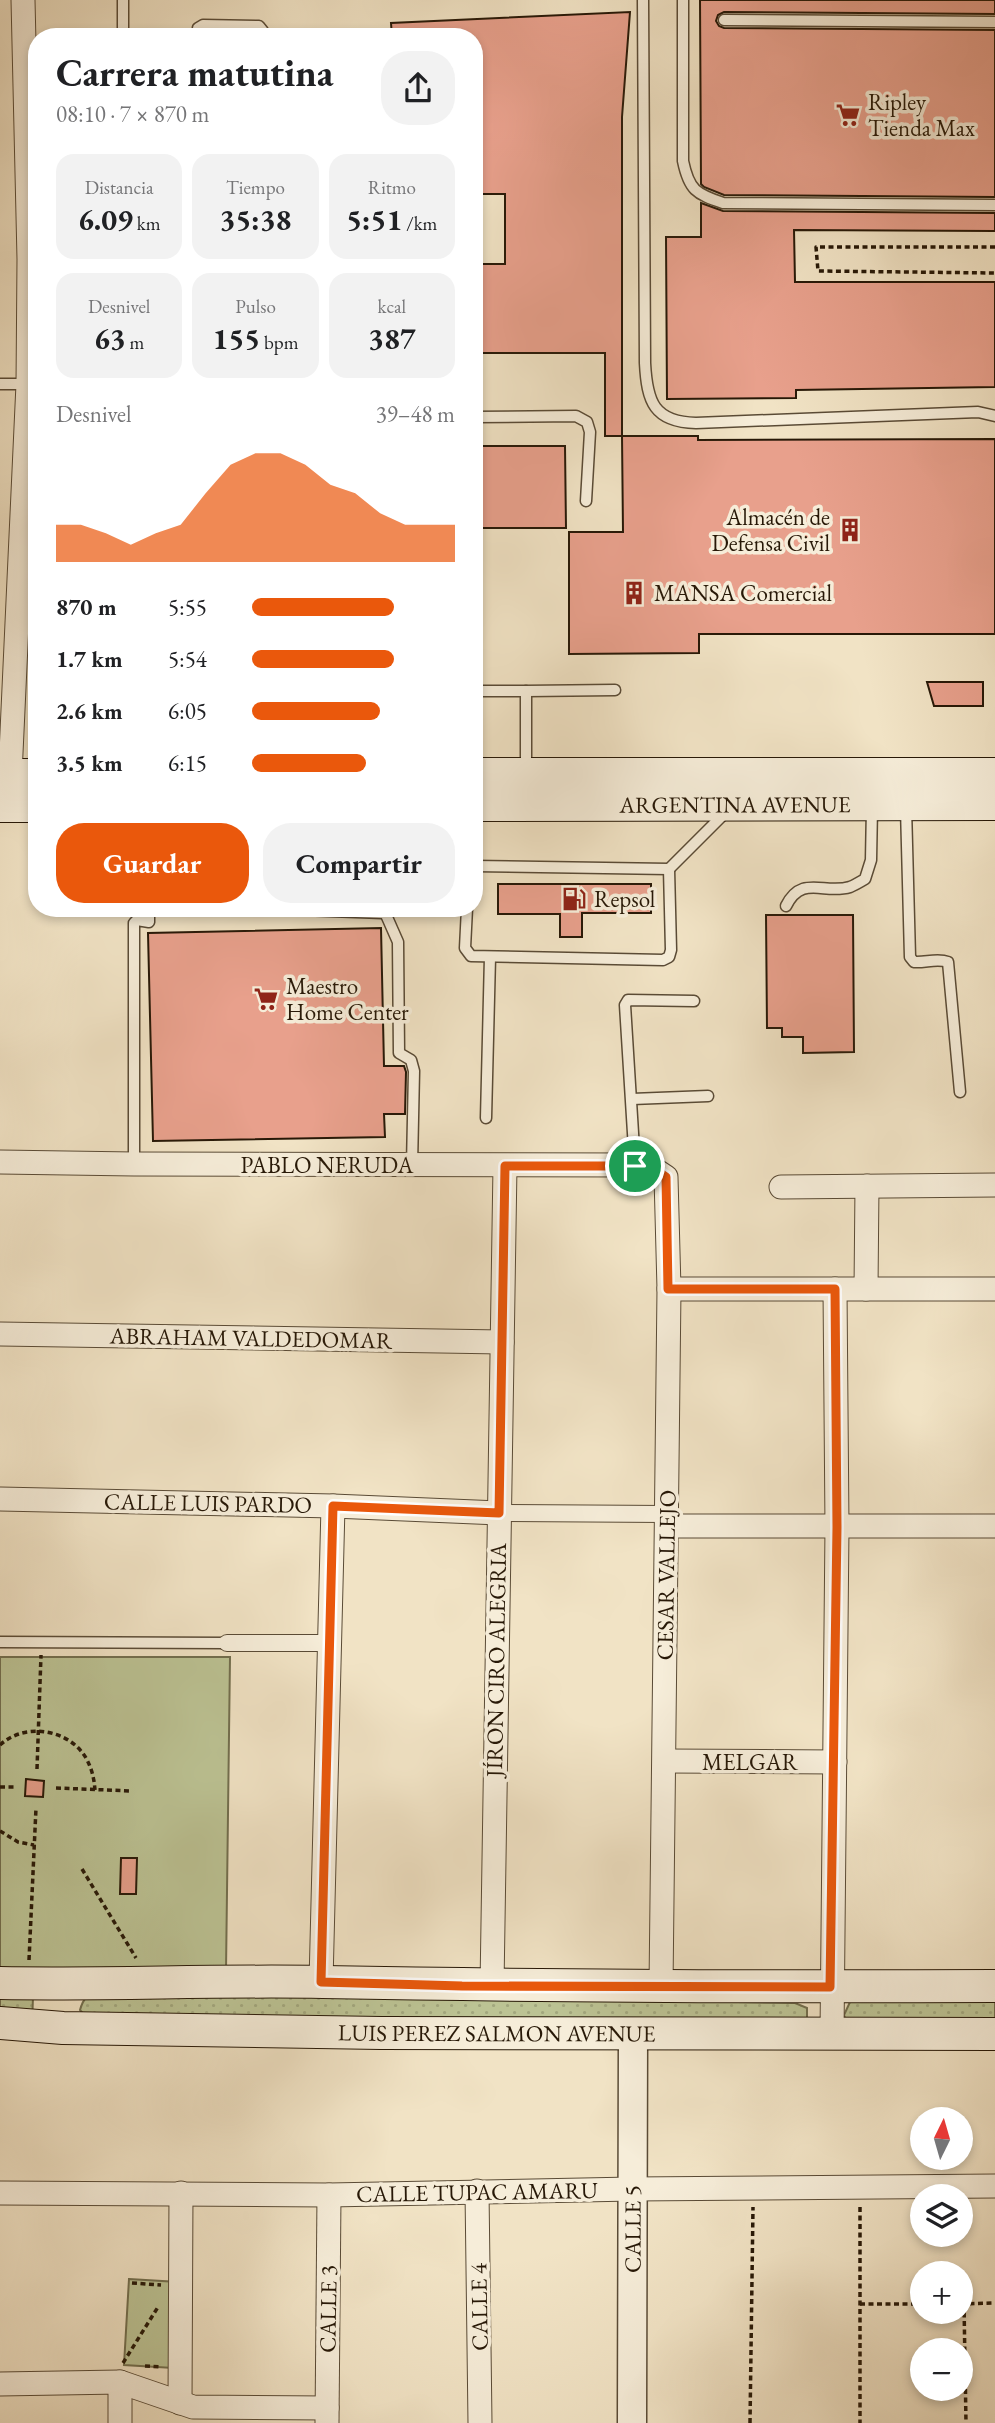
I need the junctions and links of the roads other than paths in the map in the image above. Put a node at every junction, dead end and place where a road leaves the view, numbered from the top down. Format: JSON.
{"nodes":[{"id":1,"x":23,"y":0,"type":"edge"},
{"id":2,"x":123,"y":0,"type":"edge"},
{"id":3,"x":643,"y":0,"type":"edge"},
{"id":4,"x":683,"y":0,"type":"edge"},
{"id":5,"x":724,"y":20,"type":"dead end"},
{"id":6,"x":995,"y":22,"type":"edge"},
{"id":7,"x":123,"y":28,"type":"edge"},
{"id":8,"x":198,"y":28,"type":"edge"},
{"id":9,"x":260,"y":28,"type":"edge"},
{"id":10,"x":995,"y":205,"type":"edge"},
{"id":11,"x":28,"y":216,"type":"edge"},
{"id":12,"x":0,"y":384,"type":"edge"},
{"id":13,"x":28,"y":384,"type":"edge"},
{"id":14,"x":995,"y":416,"type":"edge"},
{"id":15,"x":483,"y":417,"type":"edge"},
{"id":16,"x":28,"y":482,"type":"edge"},
{"id":17,"x":586,"y":501,"type":"dead end"},
{"id":18,"x":615,"y":690,"type":"dead end"},
{"id":19,"x":483,"y":691,"type":"edge"},
{"id":20,"x":526,"y":691,"type":"junction"},
{"id":21,"x":483,"y":774,"type":"edge"},
{"id":22,"x":526,"y":774,"type":"junction"},
{"id":23,"x":995,"y":774,"type":"edge"},
{"id":24,"x":16,"y":775,"type":"edge"},
{"id":25,"x":906,"y":789,"type":"junction"},
{"id":26,"x":734,"y":804,"type":"junction"},
{"id":27,"x":872,"y":804,"type":"junction"},
{"id":28,"x":995,"y":804,"type":"edge"},
{"id":29,"x":483,"y":805,"type":"edge"},
{"id":30,"x":0,"y":806,"type":"edge"},
{"id":31,"x":28,"y":806,"type":"edge"},
{"id":32,"x":483,"y":866,"type":"edge"},
{"id":33,"x":669,"y":869,"type":"junction"},
{"id":34,"x":786,"y":906,"type":"dead end"},
{"id":35,"x":149,"y":917,"type":"edge"},
{"id":36,"x":386,"y":917,"type":"edge"},
{"id":37,"x":467,"y":917,"type":"edge"},
{"id":38,"x":490,"y":957,"type":"junction"},
{"id":39,"x":694,"y":1001,"type":"dead end"},
{"id":40,"x":960,"y":1092,"type":"dead end"},
{"id":41,"x":708,"y":1096,"type":"dead end"},
{"id":42,"x":632,"y":1099,"type":"junction"},
{"id":43,"x":486,"y":1118,"type":"dead end"},
{"id":44,"x":0,"y":1161,"type":"edge"},
{"id":45,"x":134,"y":1164,"type":"junction"},
{"id":46,"x":412,"y":1166,"type":"junction"},
{"id":47,"x":505,"y":1166,"type":"junction"},
{"id":48,"x":645,"y":1167,"type":"junction"},
{"id":49,"x":995,"y":1185,"type":"edge"},
{"id":50,"x":867,"y":1186,"type":"junction"},
{"id":51,"x":781,"y":1187,"type":"dead end"},
{"id":52,"x":668,"y":1289,"type":"junction"},
{"id":53,"x":835,"y":1289,"type":"junction"},
{"id":54,"x":866,"y":1289,"type":"junction"},
{"id":55,"x":995,"y":1289,"type":"edge"},
{"id":56,"x":0,"y":1334,"type":"edge"},
{"id":57,"x":502,"y":1342,"type":"junction"},
{"id":58,"x":0,"y":1499,"type":"edge"},
{"id":59,"x":333,"y":1506,"type":"junction"},
{"id":60,"x":499,"y":1513,"type":"junction"},
{"id":61,"x":667,"y":1520,"type":"junction"},
{"id":62,"x":837,"y":1527,"type":"junction"},
{"id":63,"x":995,"y":1527,"type":"edge"},
{"id":64,"x":0,"y":1642,"type":"edge"},
{"id":65,"x":227,"y":1643,"type":"joint"},
{"id":66,"x":330,"y":1643,"type":"junction"},
{"id":67,"x":664,"y":1762,"type":"junction"},
{"id":68,"x":835,"y":1762,"type":"junction"},
{"id":69,"x":321,"y":1982,"type":"junction"},
{"id":70,"x":14,"y":1983,"type":"edge"},
{"id":71,"x":66,"y":1983,"type":"junction"},
{"id":72,"x":492,"y":1986,"type":"junction"},
{"id":73,"x":995,"y":1986,"type":"edge"},
{"id":74,"x":661,"y":1987,"type":"junction"},
{"id":75,"x":830,"y":1987,"type":"junction"},
{"id":76,"x":0,"y":2023,"type":"edge"},
{"id":77,"x":63,"y":2028,"type":"junction"},
{"id":78,"x":995,"y":2034,"type":"edge"},
{"id":79,"x":633,"y":2035,"type":"junction"},
{"id":80,"x":832,"y":2035,"type":"junction"},
{"id":81,"x":995,"y":2186,"type":"edge"},
{"id":82,"x":632,"y":2189,"type":"junction"},
{"id":83,"x":477,"y":2192,"type":"junction"},
{"id":84,"x":0,"y":2193,"type":"edge"},
{"id":85,"x":181,"y":2193,"type":"junction"},
{"id":86,"x":329,"y":2195,"type":"junction"},
{"id":87,"x":121,"y":2374,"type":"junction"},
{"id":88,"x":0,"y":2384,"type":"edge"},
{"id":89,"x":180,"y":2403,"type":"junction"},
{"id":90,"x":327,"y":2415,"type":"edge"},
{"id":91,"x":120,"y":2423,"type":"edge"},
{"id":92,"x":480,"y":2423,"type":"edge"},
{"id":93,"x":632,"y":2423,"type":"edge"}],
"edges":[{"from":1,"to":11,"type":"street"},
{"from":2,"to":7,"type":"lane"},
{"from":3,"to":14,"type":"lane"},
{"from":4,"to":10,"type":"lane"},
{"from":5,"to":6,"type":"lane"},
{"from":8,"to":9,"type":"lane"},
{"from":12,"to":13,"type":"lane"},
{"from":15,"to":17,"type":"lane"},
{"from":16,"to":24,"type":"street"},
{"from":18,"to":20,"type":"lane"},
{"from":19,"to":20,"type":"lane"},
{"from":20,"to":22,"type":"lane"},
{"from":21,"to":22,"type":"main road","name":"ARGENTINA AVENUE"},
{"from":22,"to":25,"type":"main road","name":"ARGENTINA AVENUE"},
{"from":23,"to":25,"type":"main road","name":"ARGENTINA AVENUE"},
{"from":25,"to":27,"type":"main road","name":"ARGENTINA AVENUE"},
{"from":25,"to":28,"type":"main road","name":"ARGENTINA AVENUE"},
{"from":25,"to":40,"type":"lane"},
{"from":26,"to":27,"type":"main road","name":"ARGENTINA AVENUE"},
{"from":26,"to":29,"type":"main road","name":"ARGENTINA AVENUE"},
{"from":26,"to":33,"type":"lane"},
{"from":27,"to":34,"type":"lane"},
{"from":30,"to":31,"type":"main road"},
{"from":32,"to":33,"type":"lane"},
{"from":33,"to":38,"type":"lane"},
{"from":35,"to":45,"type":"lane"},
{"from":36,"to":46,"type":"lane"},
{"from":37,"to":38,"type":"lane"},
{"from":38,"to":43,"type":"lane"},
{"from":39,"to":42,"type":"lane"},
{"from":41,"to":42,"type":"lane"},
{"from":42,"to":48,"type":"lane"},
{"from":44,"to":45,"type":"street","name":"PABLO NERUDA"},
{"from":45,"to":46,"type":"street","name":"PABLO NERUDA"},
{"from":46,"to":47,"type":"street","name":"PABLO NERUDA"},
{"from":47,"to":48,"type":"street","name":"PABLO NERUDA"},
{"from":47,"to":57,"type":"street","name":"JÍRON CIRO ALEGRIA"},
{"from":48,"to":52,"type":"street","name":"CESAR VALLEJO"},
{"from":49,"to":50,"type":"street"},
{"from":50,"to":51,"type":"street"},
{"from":50,"to":54,"type":"street"},
{"from":52,"to":53,"type":"street"},
{"from":52,"to":61,"type":"street","name":"CESAR VALLEJO"},
{"from":53,"to":54,"type":"street"},
{"from":53,"to":62,"type":"street"},
{"from":54,"to":55,"type":"street"},
{"from":56,"to":57,"type":"street","name":"ABRAHAM VALDEDOMAR"},
{"from":57,"to":60,"type":"street","name":"JÍRON CIRO ALEGRIA"},
{"from":58,"to":59,"type":"street","name":"CALLE LUIS PARDO"},
{"from":59,"to":60,"type":"street","name":"CALLE LUIS PARDO"},
{"from":59,"to":66,"type":"street"},
{"from":60,"to":61,"type":"street","name":"CALLE LUIS PARDO"},
{"from":60,"to":72,"type":"street","name":"JÍRON CIRO ALEGRIA"},
{"from":61,"to":62,"type":"street","name":"CALLE LUIS PARDO"},
{"from":61,"to":67,"type":"street","name":"CESAR VALLEJO"},
{"from":62,"to":63,"type":"street","name":"CALLE LUIS PARDO"},
{"from":62,"to":68,"type":"street"},
{"from":64,"to":65,"type":"lane"},
{"from":65,"to":66,"type":"street"},
{"from":66,"to":69,"type":"street"},
{"from":67,"to":68,"type":"street","name":"MELGAR"},
{"from":67,"to":74,"type":"street","name":"CESAR VALLEJO"},
{"from":68,"to":75,"type":"street"},
{"from":69,"to":71,"type":"main road"},
{"from":69,"to":72,"type":"main road"},
{"from":70,"to":71,"type":"main road"},
{"from":71,"to":77,"type":"main road"},
{"from":72,"to":74,"type":"main road"},
{"from":73,"to":75,"type":"main road"},
{"from":74,"to":75,"type":"main road"},
{"from":75,"to":80,"type":"street"},
{"from":76,"to":77,"type":"main road","name":"LUIS PEREZ SALMON AVENUE"},
{"from":77,"to":79,"type":"main road","name":"LUIS PEREZ SALMON AVENUE"},
{"from":78,"to":80,"type":"main road","name":"LUIS PEREZ SALMON AVENUE"},
{"from":79,"to":80,"type":"main road","name":"LUIS PEREZ SALMON AVENUE"},
{"from":79,"to":82,"type":"street","name":"CALLE 5"},
{"from":81,"to":82,"type":"street","name":"CALLE TUPAC AMARU"},
{"from":82,"to":83,"type":"street","name":"CALLE TUPAC AMARU"},
{"from":82,"to":93,"type":"street","name":"CALLE 5"},
{"from":83,"to":86,"type":"street","name":"CALLE TUPAC AMARU"},
{"from":83,"to":92,"type":"street","name":"CALLE 4"},
{"from":84,"to":85,"type":"street","name":"CALLE TUPAC AMARU"},
{"from":85,"to":86,"type":"street","name":"CALLE TUPAC AMARU"},
{"from":85,"to":89,"type":"street"},
{"from":86,"to":90,"type":"street","name":"CALLE 3"},
{"from":87,"to":88,"type":"street"},
{"from":87,"to":89,"type":"street"},
{"from":87,"to":91,"type":"street"},
{"from":89,"to":90,"type":"street"}]}
